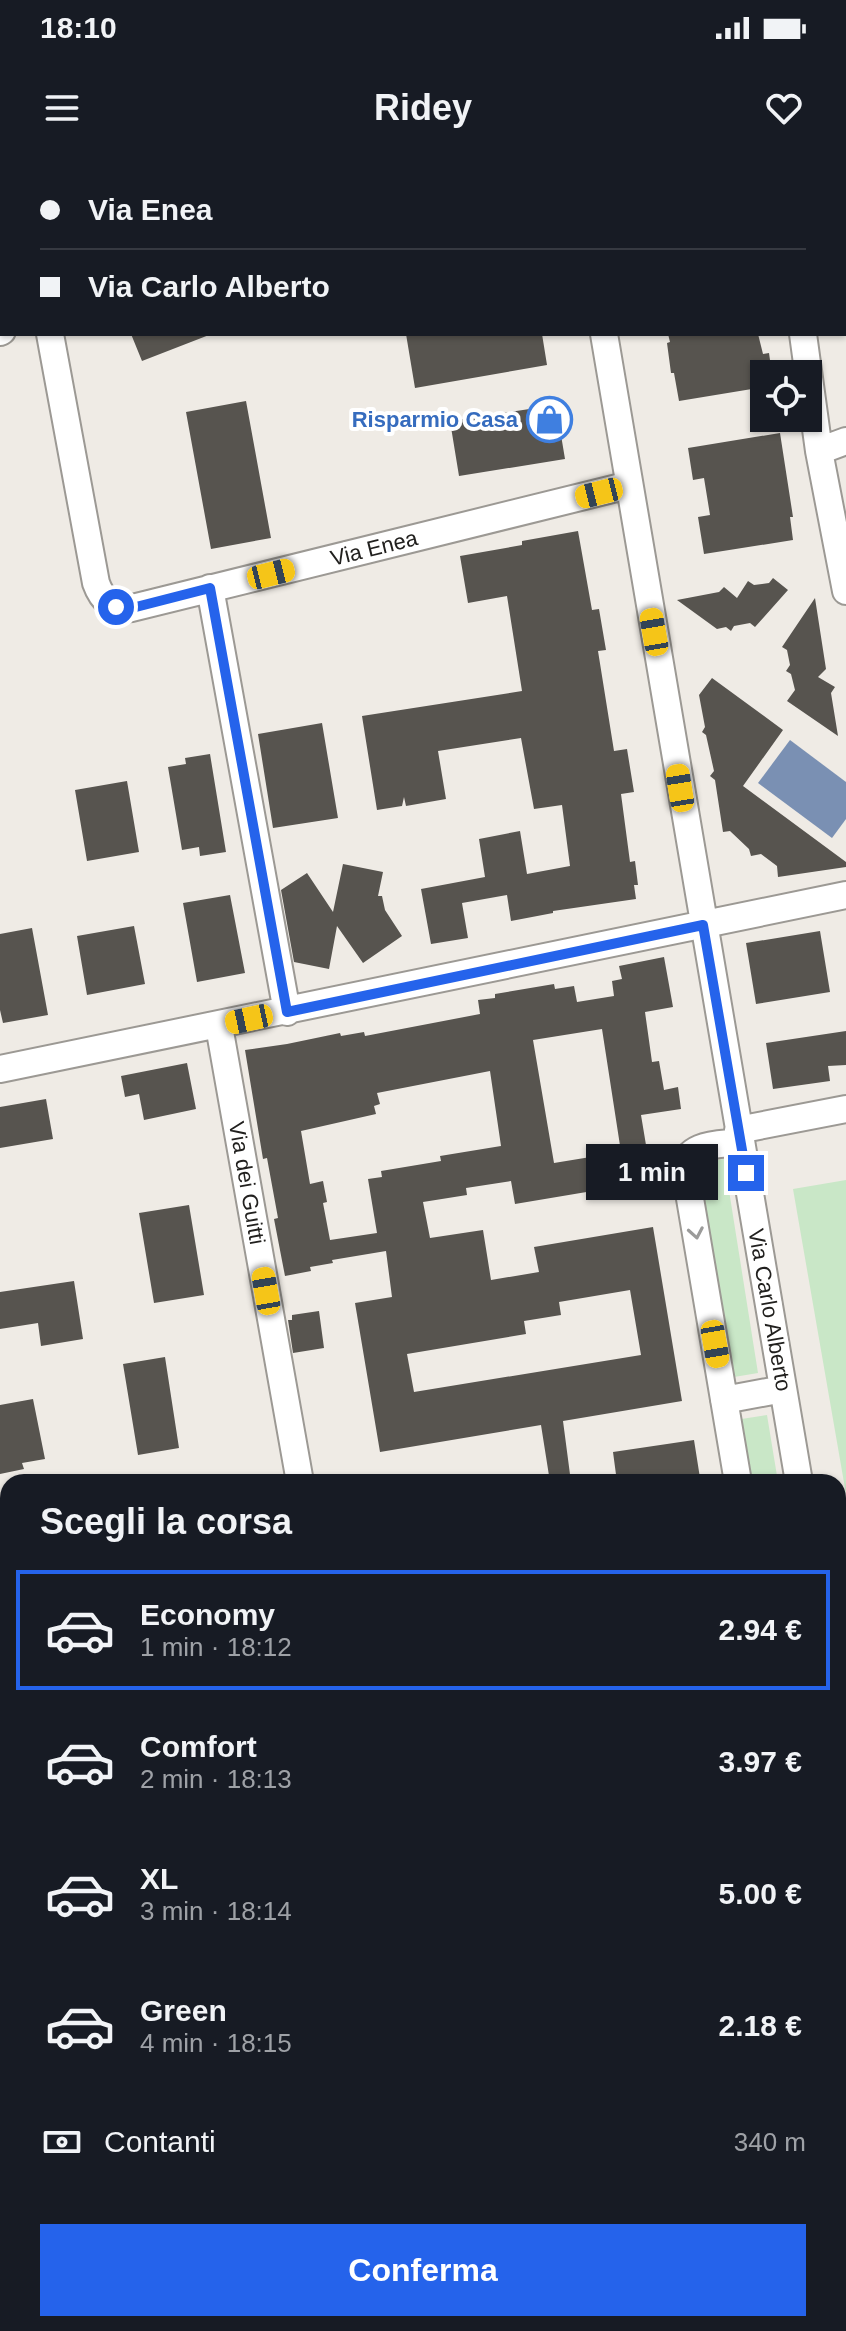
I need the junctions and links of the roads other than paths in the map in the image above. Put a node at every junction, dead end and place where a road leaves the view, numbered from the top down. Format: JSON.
{"nodes":[{"id":1,"x":50,"y":336,"type":"edge"},
{"id":2,"x":604,"y":336,"type":"edge"},
{"id":3,"x":803,"y":336,"type":"edge"},
{"id":4,"x":846,"y":441,"type":"edge"},
{"id":5,"x":819,"y":451,"type":"junction"},
{"id":6,"x":629,"y":485,"type":"junction"},
{"id":7,"x":843,"y":562,"type":"edge"},
{"id":8,"x":210,"y":588,"type":"junction"},
{"id":9,"x":846,"y":591,"type":"edge"},
{"id":10,"x":846,"y":895,"type":"edge"},
{"id":11,"x":703,"y":925,"type":"junction"},
{"id":12,"x":287,"y":1012,"type":"junction"},
{"id":13,"x":219,"y":1026,"type":"junction"},
{"id":14,"x":0,"y":1069,"type":"edge"},
{"id":15,"x":846,"y":1109,"type":"edge"},
{"id":16,"x":739,"y":1136,"type":"junction"},
{"id":17,"x":783,"y":1389,"type":"junction"},
{"id":18,"x":724,"y":1400,"type":"junction"},
{"id":19,"x":299,"y":1474,"type":"edge"},
{"id":20,"x":737,"y":1474,"type":"edge"},
{"id":21,"x":798,"y":1474,"type":"edge"}],
"edges":[{"from":1,"to":8,"type":"street","name":"Via Enea"},
{"from":2,"to":6,"type":"street","name":"Via Carlo Alberto"},
{"from":3,"to":5,"type":"street"},
{"from":4,"to":5,"type":"street"},
{"from":5,"to":7,"type":"street"},
{"from":6,"to":8,"type":"street","name":"Via Enea"},
{"from":6,"to":11,"type":"street","name":"Via Carlo Alberto"},
{"from":7,"to":9,"type":"street"},
{"from":8,"to":12,"type":"street"},
{"from":10,"to":11,"type":"street"},
{"from":11,"to":12,"type":"street"},
{"from":11,"to":16,"type":"street","name":"Via Carlo Alberto"},
{"from":12,"to":13,"type":"street"},
{"from":13,"to":14,"type":"street"},
{"from":13,"to":19,"type":"street","name":"Via dei Guitti"},
{"from":15,"to":16,"type":"street"},
{"from":16,"to":17,"type":"street","name":"Via Carlo Alberto"},
{"from":16,"to":18,"type":"street","one_way":true},
{"from":17,"to":18,"type":"street"},
{"from":17,"to":21,"type":"street","name":"Via Carlo Alberto"},
{"from":18,"to":20,"type":"street"}]}
